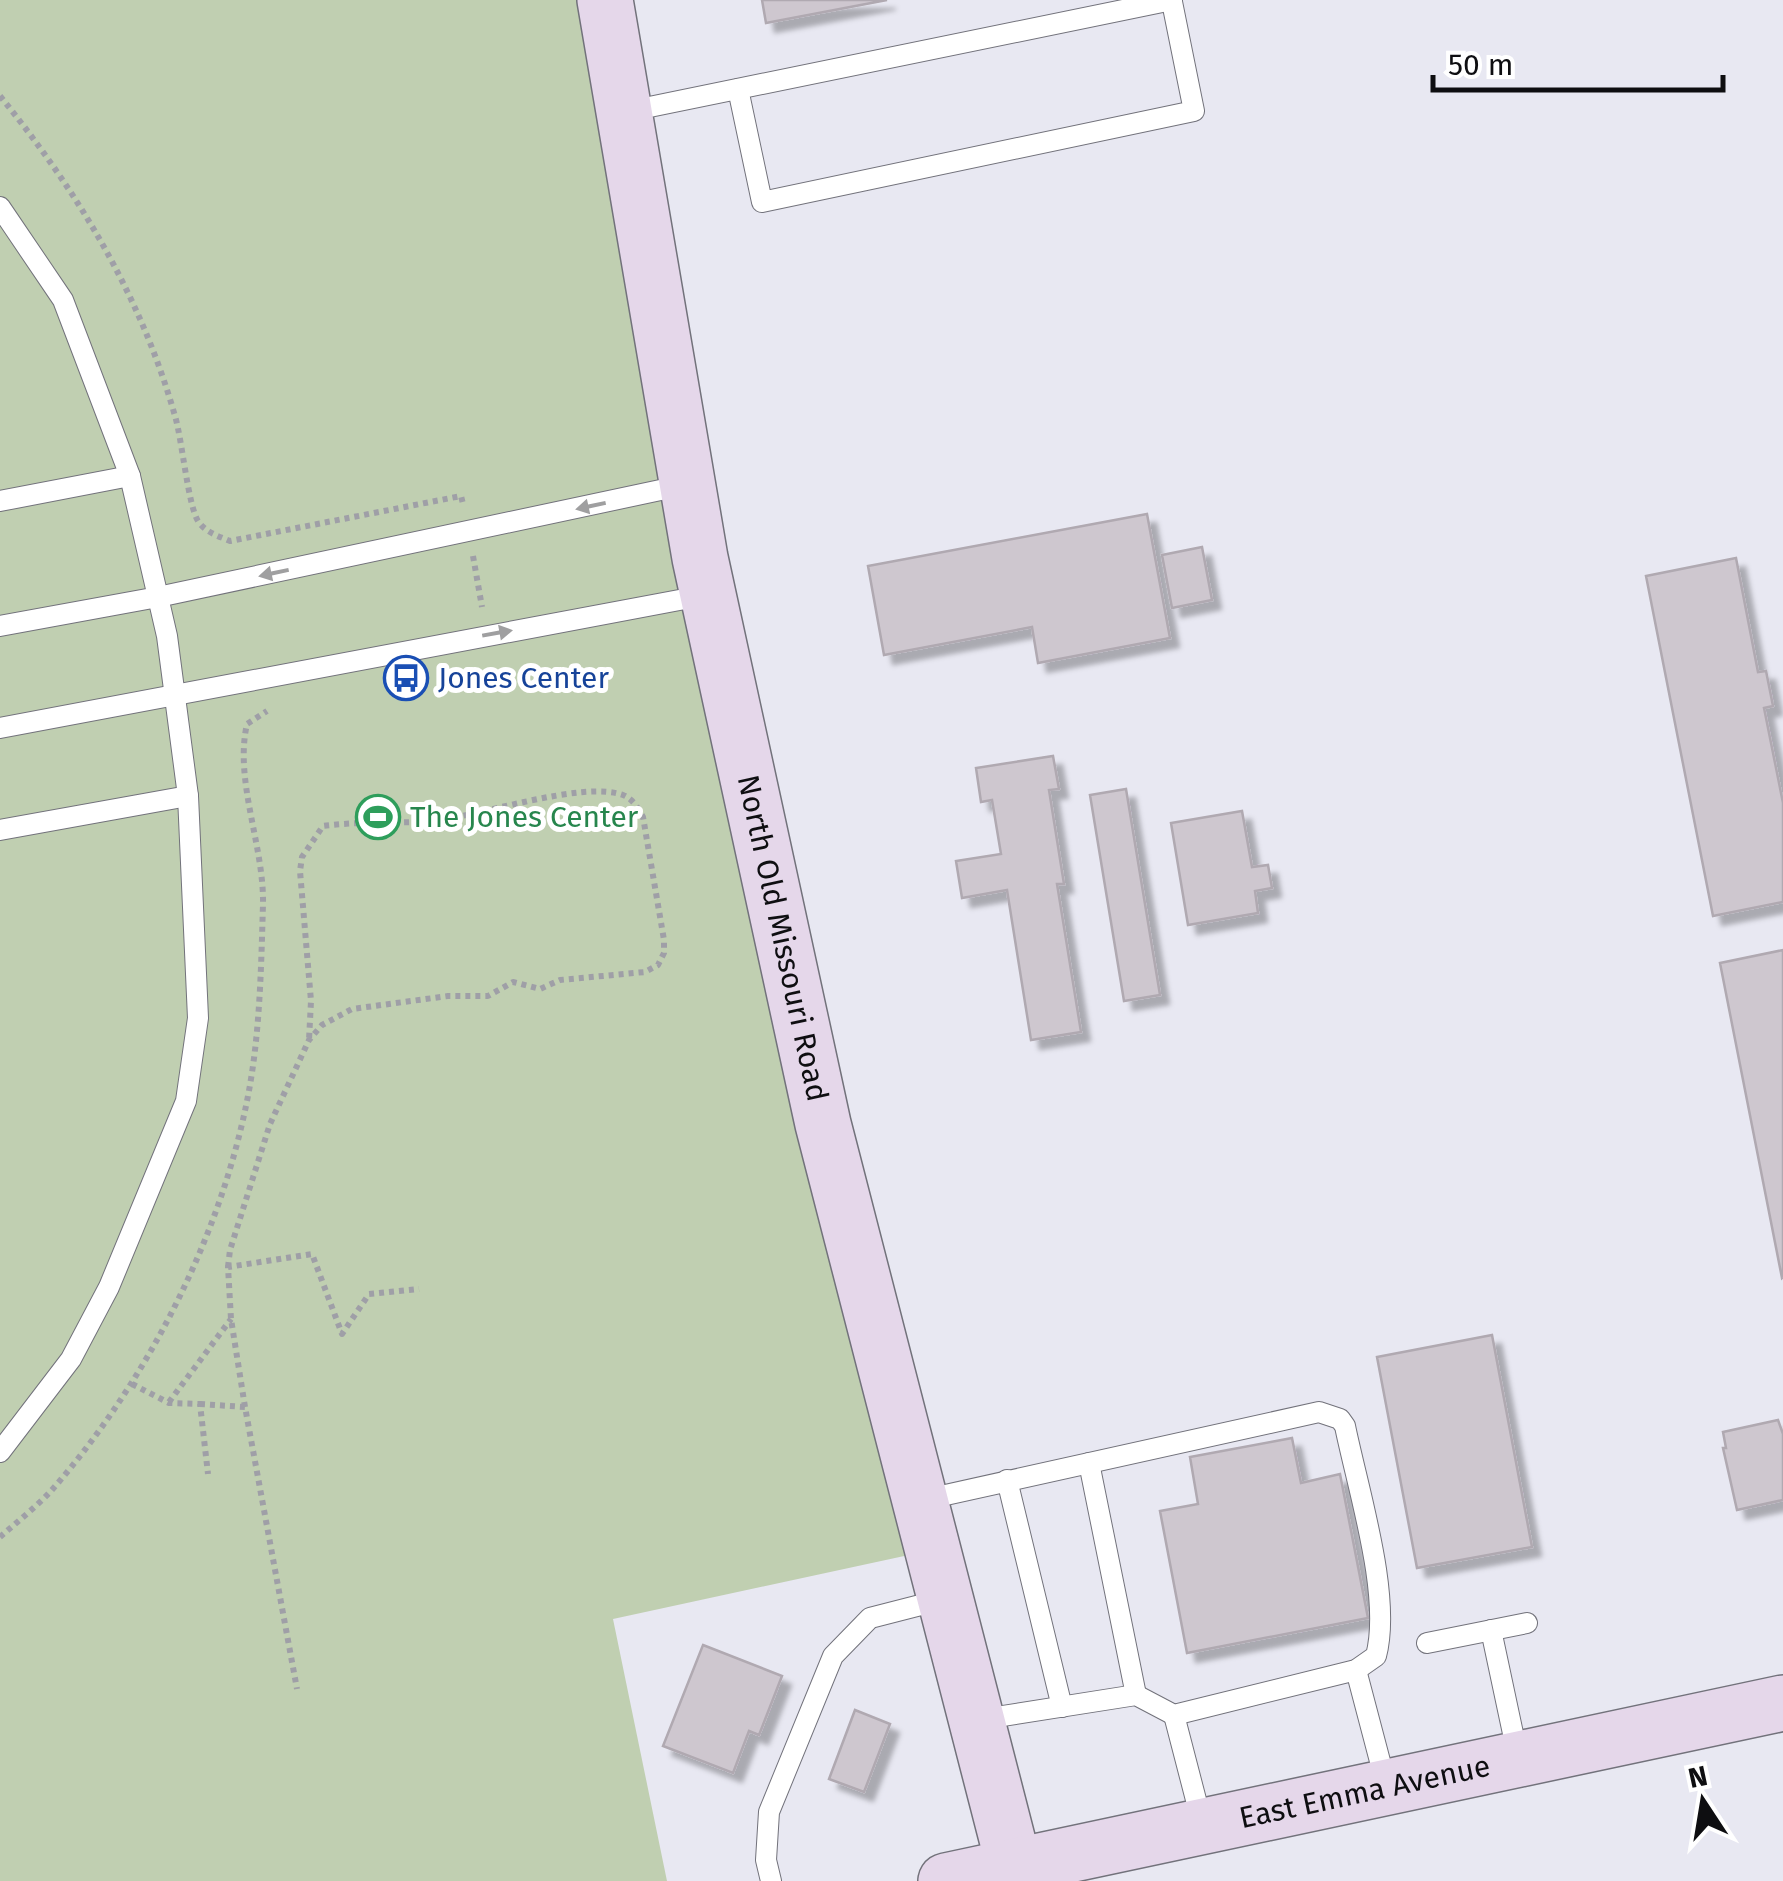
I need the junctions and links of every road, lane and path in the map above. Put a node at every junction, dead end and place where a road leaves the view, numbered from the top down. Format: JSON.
{"nodes":[{"id":1,"x":604,"y":0,"type":"edge"},
{"id":2,"x":1172,"y":1,"type":"edge"},
{"id":3,"x":738,"y":89,"type":"junction"},
{"id":4,"x":0,"y":96,"type":"edge"},
{"id":5,"x":624,"y":112,"type":"junction"},
{"id":6,"x":0,"y":206,"type":"edge"},
{"id":7,"x":130,"y":476,"type":"junction"},
{"id":8,"x":687,"y":484,"type":"junction"},
{"id":9,"x":0,"y":501,"type":"edge"},
{"id":10,"x":468,"y":533,"type":"junction"},
{"id":11,"x":708,"y":595,"type":"junction"},
{"id":12,"x":158,"y":597,"type":"junction"},
{"id":13,"x":0,"y":626,"type":"edge"},
{"id":14,"x":488,"y":635,"type":"junction"},
{"id":15,"x":174,"y":694,"type":"junction"},
{"id":16,"x":282,"y":708,"type":"dead end"},
{"id":17,"x":0,"y":728,"type":"edge"},
{"id":18,"x":188,"y":796,"type":"junction"},
{"id":19,"x":0,"y":830,"type":"edge"},
{"id":20,"x":309,"y":1040,"type":"junction"},
{"id":21,"x":228,"y":1267,"type":"junction"},
{"id":22,"x":419,"y":1289,"type":"dead end"},
{"id":23,"x":231,"y":1319,"type":"junction"},
{"id":24,"x":132,"y":1384,"type":"junction"},
{"id":25,"x":168,"y":1402,"type":"junction"},
{"id":26,"x":200,"y":1404,"type":"junction"},
{"id":27,"x":245,"y":1408,"type":"junction"},
{"id":28,"x":0,"y":1452,"type":"edge"},
{"id":29,"x":1089,"y":1463,"type":"junction"},
{"id":30,"x":208,"y":1474,"type":"dead end"},
{"id":31,"x":1006,"y":1480,"type":"junction"},
{"id":32,"x":920,"y":1501,"type":"junction"},
{"id":33,"x":0,"y":1537,"type":"edge"},
{"id":34,"x":944,"y":1598,"type":"junction"},
{"id":35,"x":1527,"y":1623,"type":"dead end"},
{"id":36,"x":1491,"y":1630,"type":"junction"},
{"id":37,"x":1427,"y":1644,"type":"dead end"},
{"id":38,"x":1356,"y":1670,"type":"junction"},
{"id":39,"x":297,"y":1689,"type":"dead end"},
{"id":40,"x":1136,"y":1696,"type":"junction"},
{"id":41,"x":1783,"y":1703,"type":"edge"},
{"id":42,"x":1062,"y":1707,"type":"junction"},
{"id":43,"x":1174,"y":1715,"type":"junction"},
{"id":44,"x":976,"y":1720,"type":"junction"},
{"id":45,"x":1518,"y":1758,"type":"junction"},
{"id":46,"x":1386,"y":1786,"type":"junction"},
{"id":47,"x":1203,"y":1825,"type":"junction"},
{"id":48,"x":1015,"y":1873,"type":"edge"},
{"id":49,"x":771,"y":1881,"type":"edge"},
{"id":50,"x":946,"y":1881,"type":"edge"}],
"edges":[{"from":1,"to":5,"type":"main road","name":"North Old Missouri Road"},
{"from":2,"to":3,"type":"lane"},
{"from":2,"to":3,"type":"lane"},
{"from":3,"to":5,"type":"lane"},
{"from":4,"to":10,"type":"path"},
{"from":5,"to":8,"type":"main road","name":"North Old Missouri Road"},
{"from":6,"to":7,"type":"lane"},
{"from":7,"to":9,"type":"lane"},
{"from":7,"to":12,"type":"lane"},
{"from":8,"to":10,"type":"lane","one_way":true},
{"from":8,"to":11,"type":"main road","name":"North Old Missouri Road"},
{"from":10,"to":12,"type":"lane","one_way":true},
{"from":10,"to":14,"type":"path"},
{"from":14,"to":11,"type":"lane","one_way":true},
{"from":11,"to":32,"type":"main road","name":"North Old Missouri Road"},
{"from":12,"to":13,"type":"lane"},
{"from":12,"to":15,"type":"lane"},
{"from":14,"to":15,"type":"lane"},
{"from":15,"to":17,"type":"lane"},
{"from":15,"to":18,"type":"lane"},
{"from":16,"to":24,"type":"path"},
{"from":18,"to":19,"type":"lane"},
{"from":18,"to":28,"type":"lane"},
{"from":20,"to":20,"type":"path"},
{"from":20,"to":21,"type":"path"},
{"from":21,"to":22,"type":"path"},
{"from":21,"to":23,"type":"path"},
{"from":23,"to":25,"type":"path"},
{"from":23,"to":27,"type":"path"},
{"from":24,"to":25,"type":"path"},
{"from":24,"to":33,"type":"path"},
{"from":25,"to":26,"type":"path"},
{"from":26,"to":27,"type":"path"},
{"from":26,"to":30,"type":"path"},
{"from":27,"to":39,"type":"path"},
{"from":29,"to":31,"type":"lane"},
{"from":29,"to":38,"type":"lane"},
{"from":29,"to":40,"type":"lane"},
{"from":31,"to":32,"type":"lane"},
{"from":31,"to":42,"type":"lane"},
{"from":32,"to":34,"type":"main road","name":"North Old Missouri Road"},
{"from":34,"to":44,"type":"main road","name":"North Old Missouri Road"},
{"from":34,"to":49,"type":"lane"},
{"from":35,"to":36,"type":"lane"},
{"from":36,"to":37,"type":"lane"},
{"from":36,"to":45,"type":"lane"},
{"from":38,"to":43,"type":"lane"},
{"from":38,"to":46,"type":"lane"},
{"from":40,"to":42,"type":"lane"},
{"from":40,"to":43,"type":"lane"},
{"from":41,"to":45,"type":"main road","name":"East Emma Avenue"},
{"from":42,"to":44,"type":"lane"},
{"from":43,"to":47,"type":"lane"},
{"from":44,"to":48,"type":"main road","name":"North Old Missouri Road"},
{"from":45,"to":46,"type":"main road","name":"East Emma Avenue"},
{"from":46,"to":47,"type":"main road","name":"East Emma Avenue"},
{"from":47,"to":48,"type":"main road","name":"East Emma Avenue"},
{"from":48,"to":50,"type":"main road","name":"East Emma Avenue"}]}
